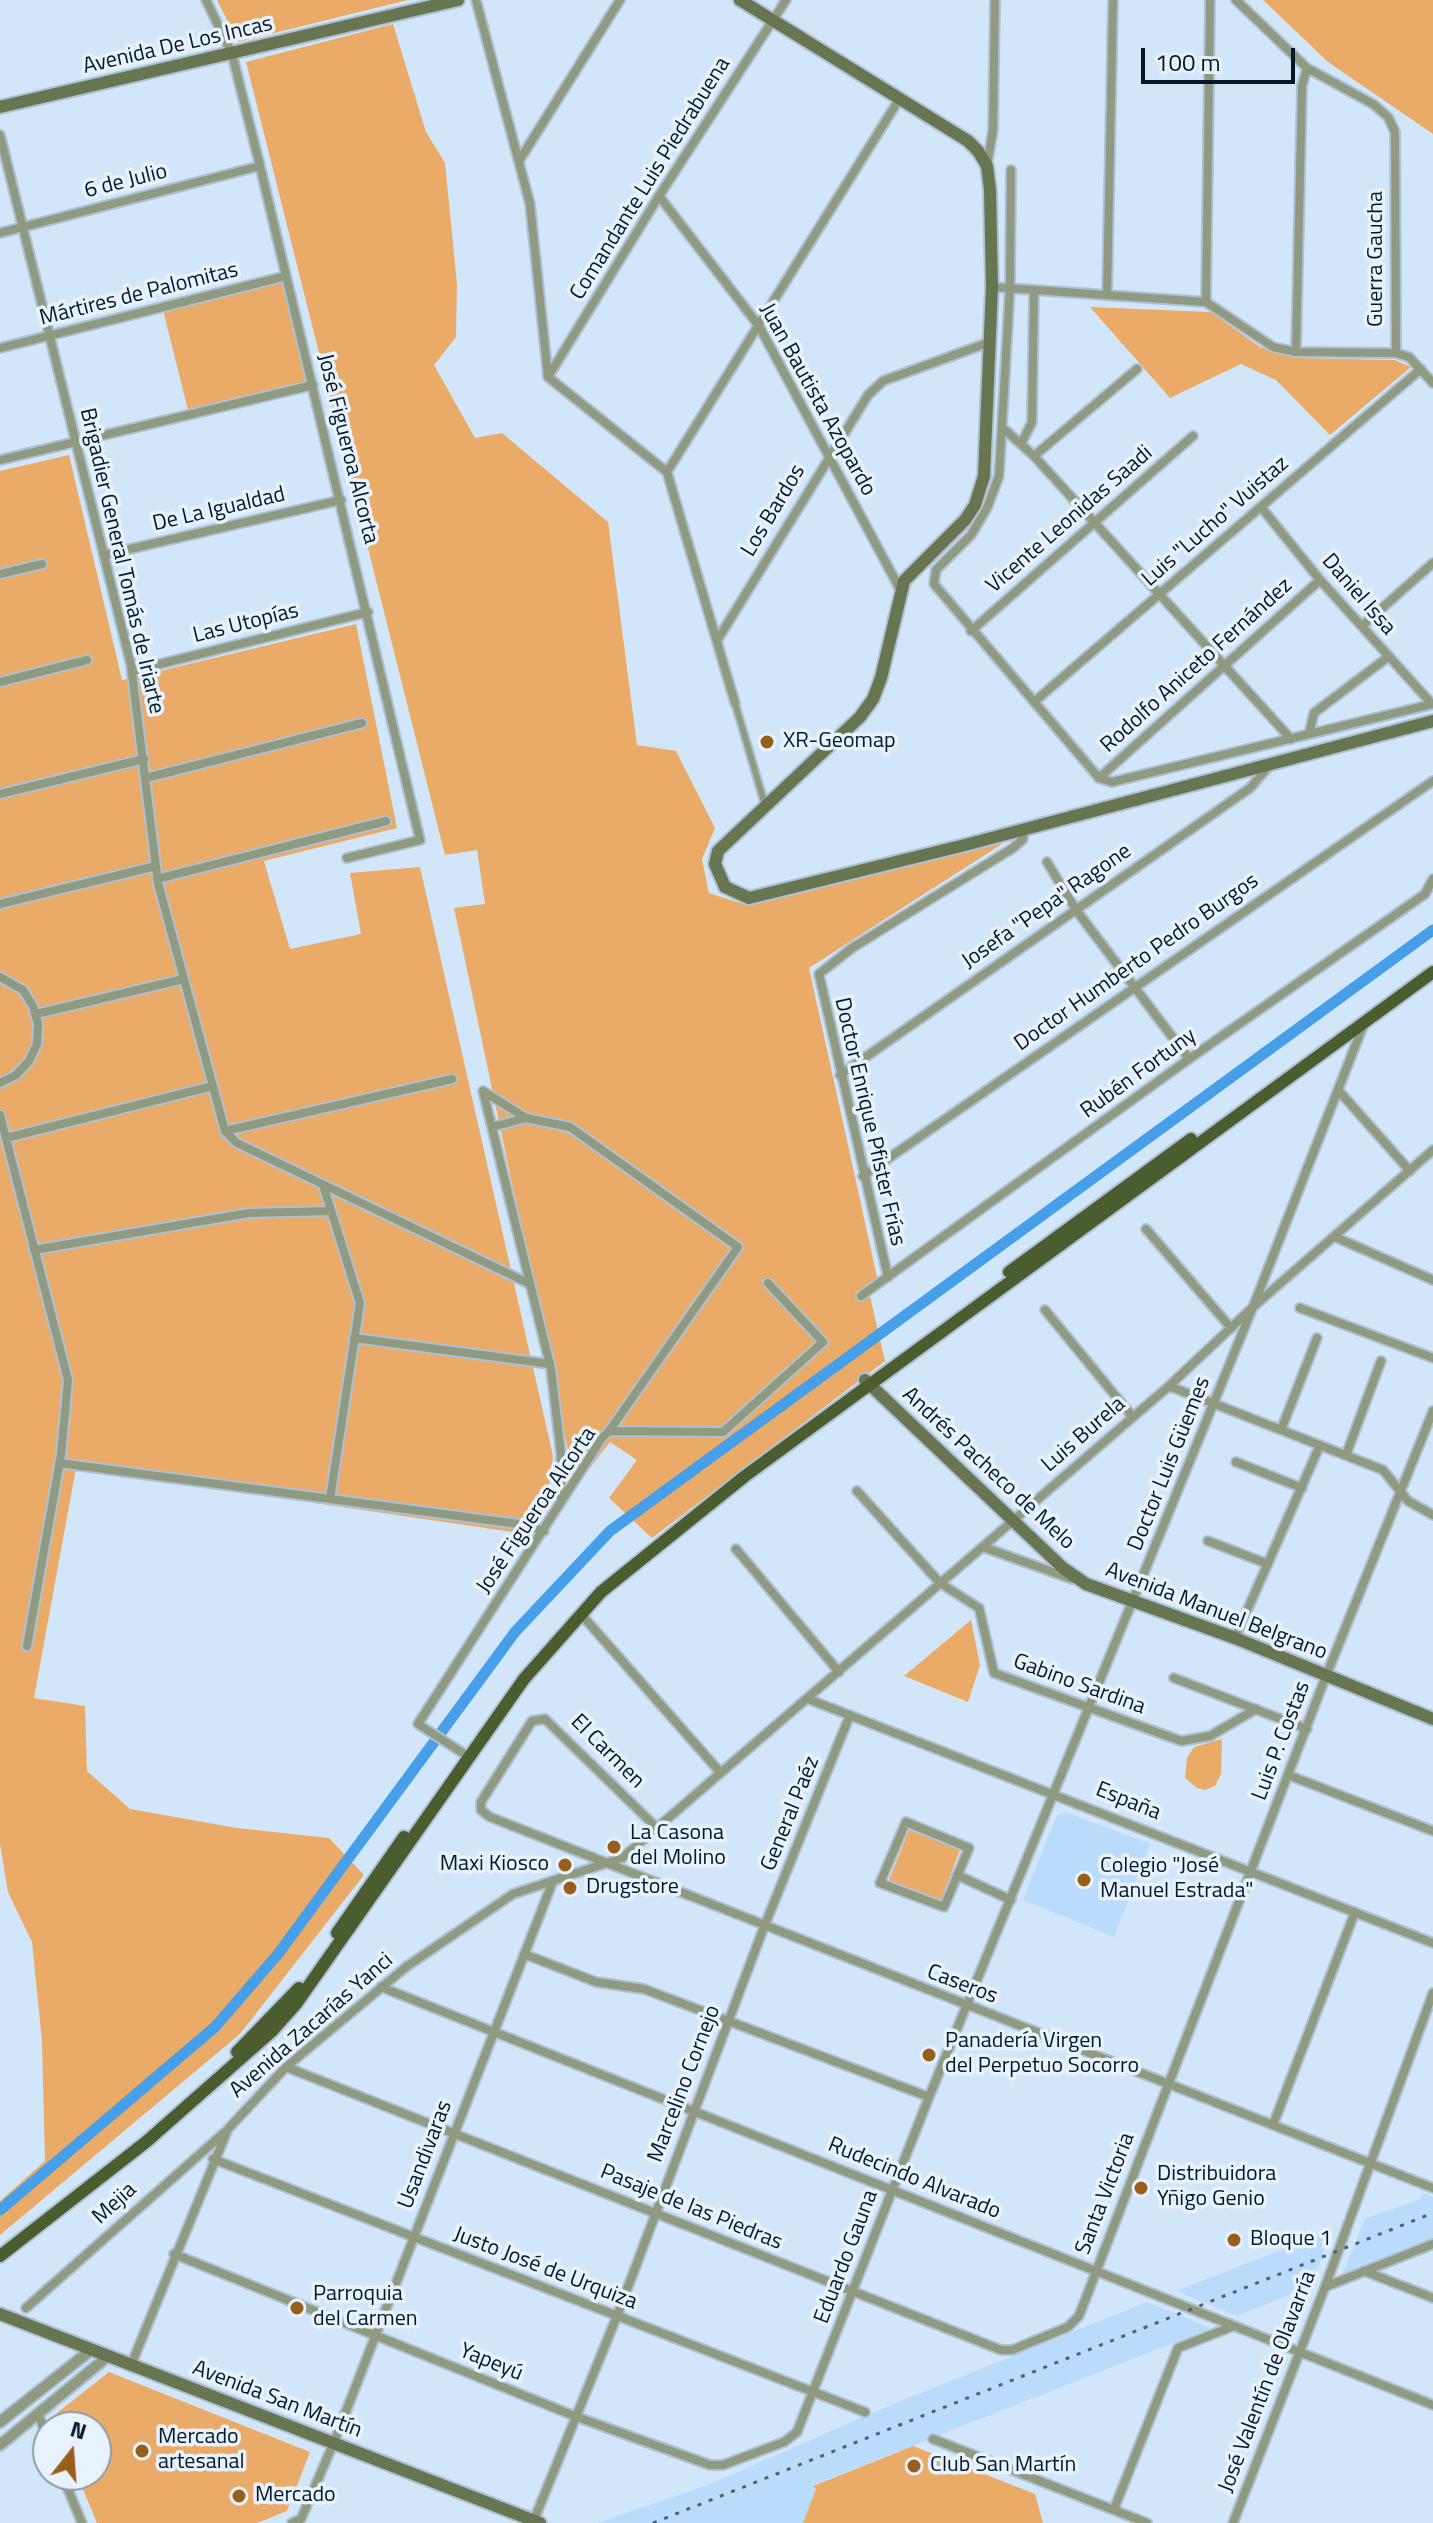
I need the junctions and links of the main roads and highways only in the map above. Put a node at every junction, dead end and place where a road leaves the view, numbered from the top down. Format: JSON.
{"nodes":[{"id":1,"x":458,"y":0,"type":"edge"},
{"id":2,"x":740,"y":0,"type":"edge"},
{"id":3,"x":0,"y":107,"type":"edge"},
{"id":4,"x":1433,"y":721,"type":"edge"},
{"id":5,"x":1433,"y":963,"type":"edge"},
{"id":6,"x":1433,"y":972,"type":"edge"},
{"id":7,"x":867,"y":1382,"type":"junction"},
{"id":8,"x":1086,"y":1584,"type":"joint"},
{"id":9,"x":1433,"y":1719,"type":"edge"},
{"id":10,"x":466,"y":1755,"type":"junction"},
{"id":11,"x":0,"y":2248,"type":"edge"},
{"id":12,"x":0,"y":2256,"type":"edge"},
{"id":13,"x":0,"y":2314,"type":"edge"},
{"id":14,"x":537,"y":2522,"type":"edge"}],
"edges":[{"from":1,"to":3,"type":"main road","name":"Avenida De Los Incas"},
{"from":2,"to":4,"type":"main road"},
{"from":5,"to":7,"type":"main road"},
{"from":6,"to":7,"type":"main road"},
{"from":7,"to":8,"type":"main road","name":"Andrés Pacheco de Melo"},
{"from":7,"to":10,"type":"main road"},
{"from":7,"to":10,"type":"main road"},
{"from":8,"to":9,"type":"main road","name":"Avenida Manuel Belgrano"},
{"from":10,"to":11,"type":"main road"},
{"from":10,"to":12,"type":"main road"},
{"from":13,"to":14,"type":"main road","name":"Avenida San Martín"}]}
